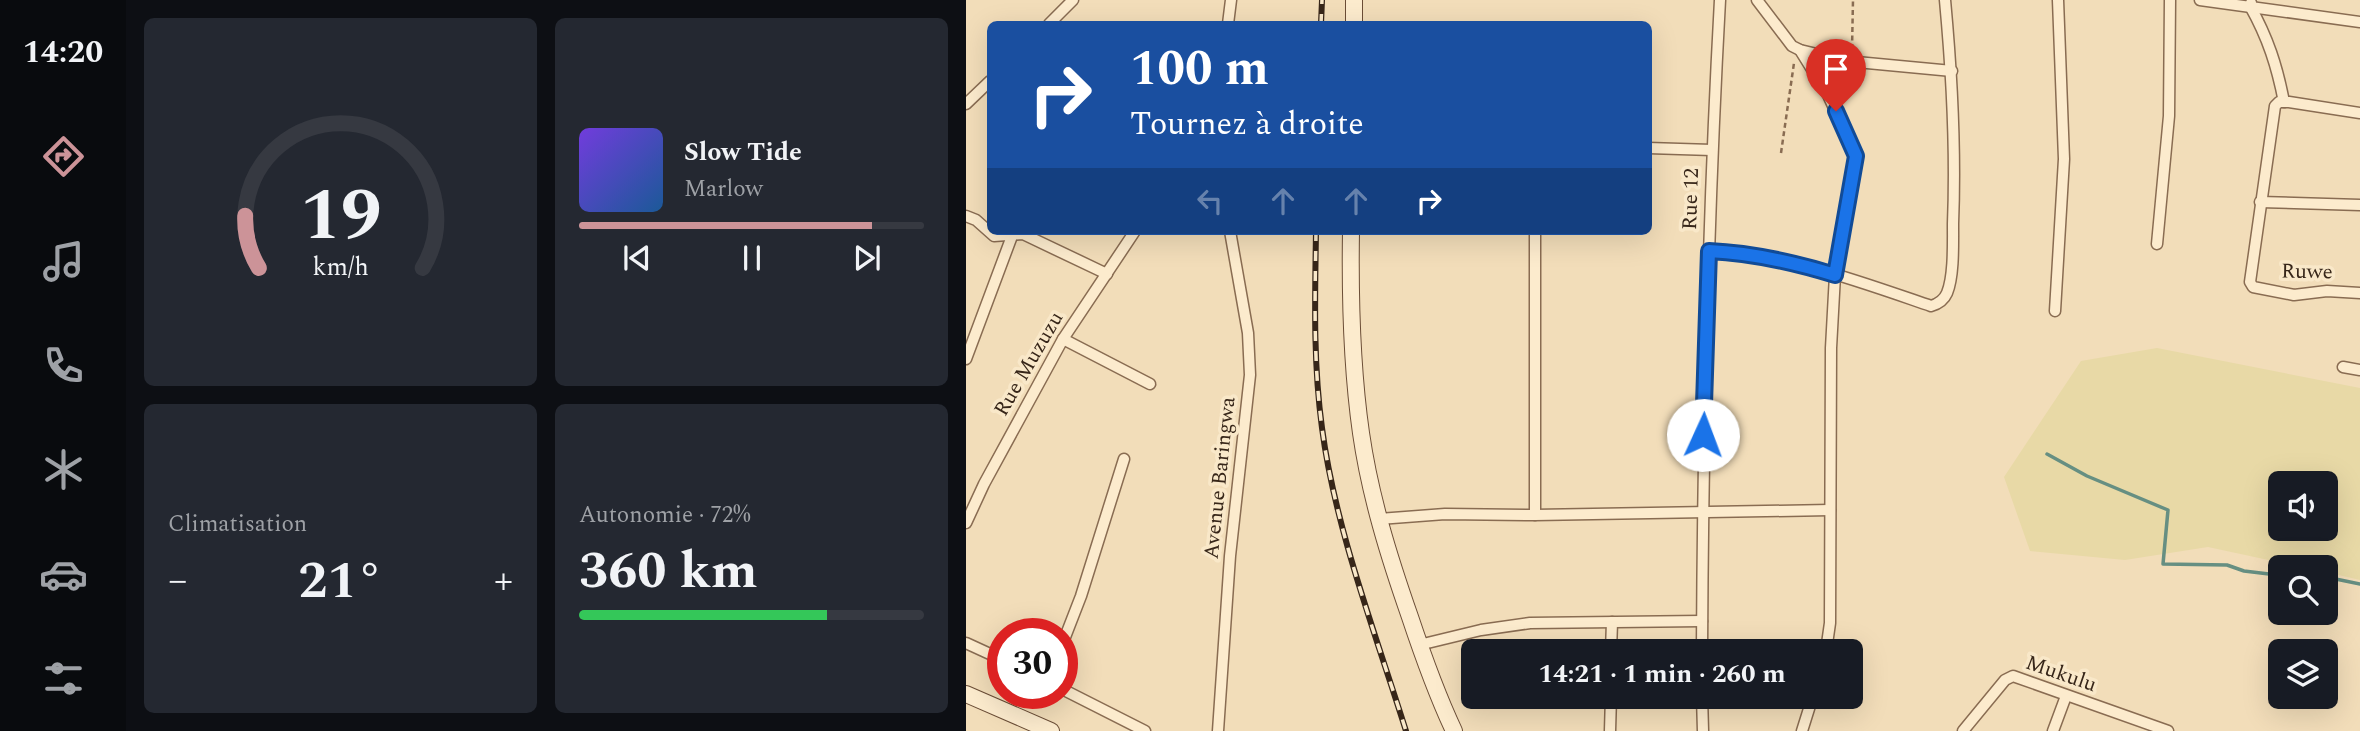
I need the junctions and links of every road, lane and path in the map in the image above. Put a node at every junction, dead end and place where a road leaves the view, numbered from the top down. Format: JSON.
{"nodes":[{"id":1,"x":1073,"y":0,"type":"edge"},
{"id":2,"x":1231,"y":0,"type":"edge"},
{"id":3,"x":1354,"y":0,"type":"edge"},
{"id":4,"x":1720,"y":0,"type":"edge"},
{"id":5,"x":1757,"y":0,"type":"edge"},
{"id":6,"x":1853,"y":0,"type":"edge"},
{"id":7,"x":1945,"y":0,"type":"edge"},
{"id":8,"x":2058,"y":0,"type":"edge"},
{"id":9,"x":2169,"y":0,"type":"edge"},
{"id":10,"x":2200,"y":0,"type":"edge"},
{"id":11,"x":2251,"y":3,"type":"edge"},
{"id":12,"x":1052,"y":21,"type":"edge"},
{"id":13,"x":1228,"y":21,"type":"edge"},
{"id":14,"x":1354,"y":21,"type":"edge"},
{"id":15,"x":2360,"y":22,"type":"edge"},
{"id":16,"x":1796,"y":48,"type":"junction"},
{"id":17,"x":1850,"y":61,"type":"junction"},
{"id":18,"x":1952,"y":71,"type":"junction"},
{"id":19,"x":987,"y":84,"type":"edge"},
{"id":20,"x":2284,"y":102,"type":"junction"},
{"id":21,"x":966,"y":104,"type":"edge"},
{"id":22,"x":2360,"y":113,"type":"edge"},
{"id":23,"x":1652,"y":148,"type":"edge"},
{"id":24,"x":1712,"y":150,"type":"junction"},
{"id":25,"x":1781,"y":153,"type":"dead end"},
{"id":26,"x":2260,"y":202,"type":"junction"},
{"id":27,"x":2360,"y":205,"type":"edge"},
{"id":28,"x":966,"y":216,"type":"edge"},
{"id":29,"x":987,"y":230,"type":"edge"},
{"id":30,"x":993,"y":235,"type":"edge"},
{"id":31,"x":1018,"y":235,"type":"edge"},
{"id":32,"x":1026,"y":235,"type":"edge"},
{"id":33,"x":1132,"y":235,"type":"edge"},
{"id":34,"x":1231,"y":235,"type":"edge"},
{"id":35,"x":1351,"y":235,"type":"edge"},
{"id":36,"x":1535,"y":235,"type":"edge"},
{"id":37,"x":1012,"y":236,"type":"junction"},
{"id":38,"x":2157,"y":244,"type":"dead end"},
{"id":39,"x":1709,"y":251,"type":"junction"},
{"id":40,"x":1107,"y":274,"type":"junction"},
{"id":41,"x":1835,"y":275,"type":"junction"},
{"id":42,"x":2360,"y":293,"type":"edge"},
{"id":43,"x":2055,"y":311,"type":"dead end"},
{"id":44,"x":1063,"y":339,"type":"junction"},
{"id":45,"x":966,"y":359,"type":"edge"},
{"id":46,"x":2343,"y":367,"type":"dead end"},
{"id":47,"x":2360,"y":370,"type":"edge"},
{"id":48,"x":1150,"y":384,"type":"dead end"},
{"id":49,"x":1124,"y":458,"type":"dead end"},
{"id":50,"x":1830,"y":510,"type":"junction"},
{"id":51,"x":1702,"y":511,"type":"junction"},
{"id":52,"x":1535,"y":515,"type":"junction"},
{"id":53,"x":1379,"y":519,"type":"junction"},
{"id":54,"x":966,"y":523,"type":"edge"},
{"id":55,"x":1072,"y":618,"type":"edge"},
{"id":56,"x":1702,"y":621,"type":"junction"},
{"id":57,"x":1612,"y":622,"type":"junction"},
{"id":58,"x":1611,"y":639,"type":"edge"},
{"id":59,"x":1702,"y":639,"type":"edge"},
{"id":60,"x":1828,"y":639,"type":"edge"},
{"id":61,"x":966,"y":643,"type":"edge"},
{"id":62,"x":1419,"y":645,"type":"junction"},
{"id":63,"x":987,"y":653,"type":"edge"},
{"id":64,"x":966,"y":694,"type":"edge"},
{"id":65,"x":2066,"y":696,"type":"junction"},
{"id":66,"x":1078,"y":697,"type":"edge"},
{"id":67,"x":1611,"y":709,"type":"edge"},
{"id":68,"x":1702,"y":709,"type":"edge"},
{"id":69,"x":1809,"y":709,"type":"edge"},
{"id":70,"x":1051,"y":731,"type":"edge"},
{"id":71,"x":1145,"y":731,"type":"edge"},
{"id":72,"x":1218,"y":731,"type":"edge"},
{"id":73,"x":1454,"y":731,"type":"edge"},
{"id":74,"x":1610,"y":731,"type":"edge"},
{"id":75,"x":1703,"y":731,"type":"edge"},
{"id":76,"x":1802,"y":731,"type":"edge"},
{"id":77,"x":1963,"y":731,"type":"edge"},
{"id":78,"x":2053,"y":731,"type":"edge"},
{"id":79,"x":2168,"y":731,"type":"edge"}],
"edges":[{"from":1,"to":12,"type":"street"},
{"from":2,"to":13,"type":"street"},
{"from":3,"to":14,"type":"main road"},
{"from":4,"to":24,"type":"street","name":"Rue 12"},
{"from":5,"to":16,"type":"street"},
{"from":6,"to":17,"type":"path"},
{"from":7,"to":18,"type":"street"},
{"from":8,"to":43,"type":"street"},
{"from":9,"to":38,"type":"street"},
{"from":10,"to":11,"type":"street"},
{"from":11,"to":15,"type":"street"},
{"from":11,"to":20,"type":"street"},
{"from":16,"to":17,"type":"street"},
{"from":16,"to":25,"type":"path"},
{"from":16,"to":41,"type":"street"},
{"from":17,"to":18,"type":"street"},
{"from":18,"to":41,"type":"street"},
{"from":19,"to":21,"type":"street"},
{"from":20,"to":22,"type":"street"},
{"from":20,"to":26,"type":"street"},
{"from":23,"to":24,"type":"street"},
{"from":24,"to":39,"type":"street","name":"Rue 12"},
{"from":26,"to":27,"type":"street"},
{"from":26,"to":42,"type":"street","name":"Ruwe"},
{"from":28,"to":29,"type":"street"},
{"from":30,"to":37,"type":"street"},
{"from":31,"to":37,"type":"street"},
{"from":32,"to":40,"type":"street"},
{"from":33,"to":40,"type":"street","name":"Rue Muzuzu"},
{"from":34,"to":72,"type":"street","name":"Avenue Baringwa"},
{"from":35,"to":53,"type":"main road"},
{"from":36,"to":52,"type":"street"},
{"from":37,"to":45,"type":"street"},
{"from":39,"to":41,"type":"street"},
{"from":39,"to":51,"type":"street","name":"Rue 12"},
{"from":40,"to":44,"type":"street","name":"Rue Muzuzu"},
{"from":41,"to":50,"type":"street"},
{"from":44,"to":48,"type":"street"},
{"from":44,"to":54,"type":"street","name":"Rue Muzuzu"},
{"from":46,"to":47,"type":"street"},
{"from":49,"to":55,"type":"street"},
{"from":50,"to":51,"type":"street"},
{"from":50,"to":60,"type":"street"},
{"from":51,"to":52,"type":"street"},
{"from":51,"to":56,"type":"street","name":"Rue 12"},
{"from":52,"to":53,"type":"street"},
{"from":53,"to":62,"type":"main road"},
{"from":56,"to":57,"type":"street"},
{"from":56,"to":59,"type":"street","name":"Rue 12"},
{"from":57,"to":58,"type":"street"},
{"from":57,"to":62,"type":"street"},
{"from":61,"to":63,"type":"street"},
{"from":62,"to":73,"type":"main road"},
{"from":64,"to":70,"type":"main road"},
{"from":65,"to":77,"type":"street","name":"Mukulu"},
{"from":65,"to":78,"type":"street"},
{"from":65,"to":79,"type":"street","name":"Mukulu"},
{"from":66,"to":71,"type":"street"},
{"from":67,"to":74,"type":"street"},
{"from":68,"to":75,"type":"street"},
{"from":69,"to":76,"type":"street"}]}
